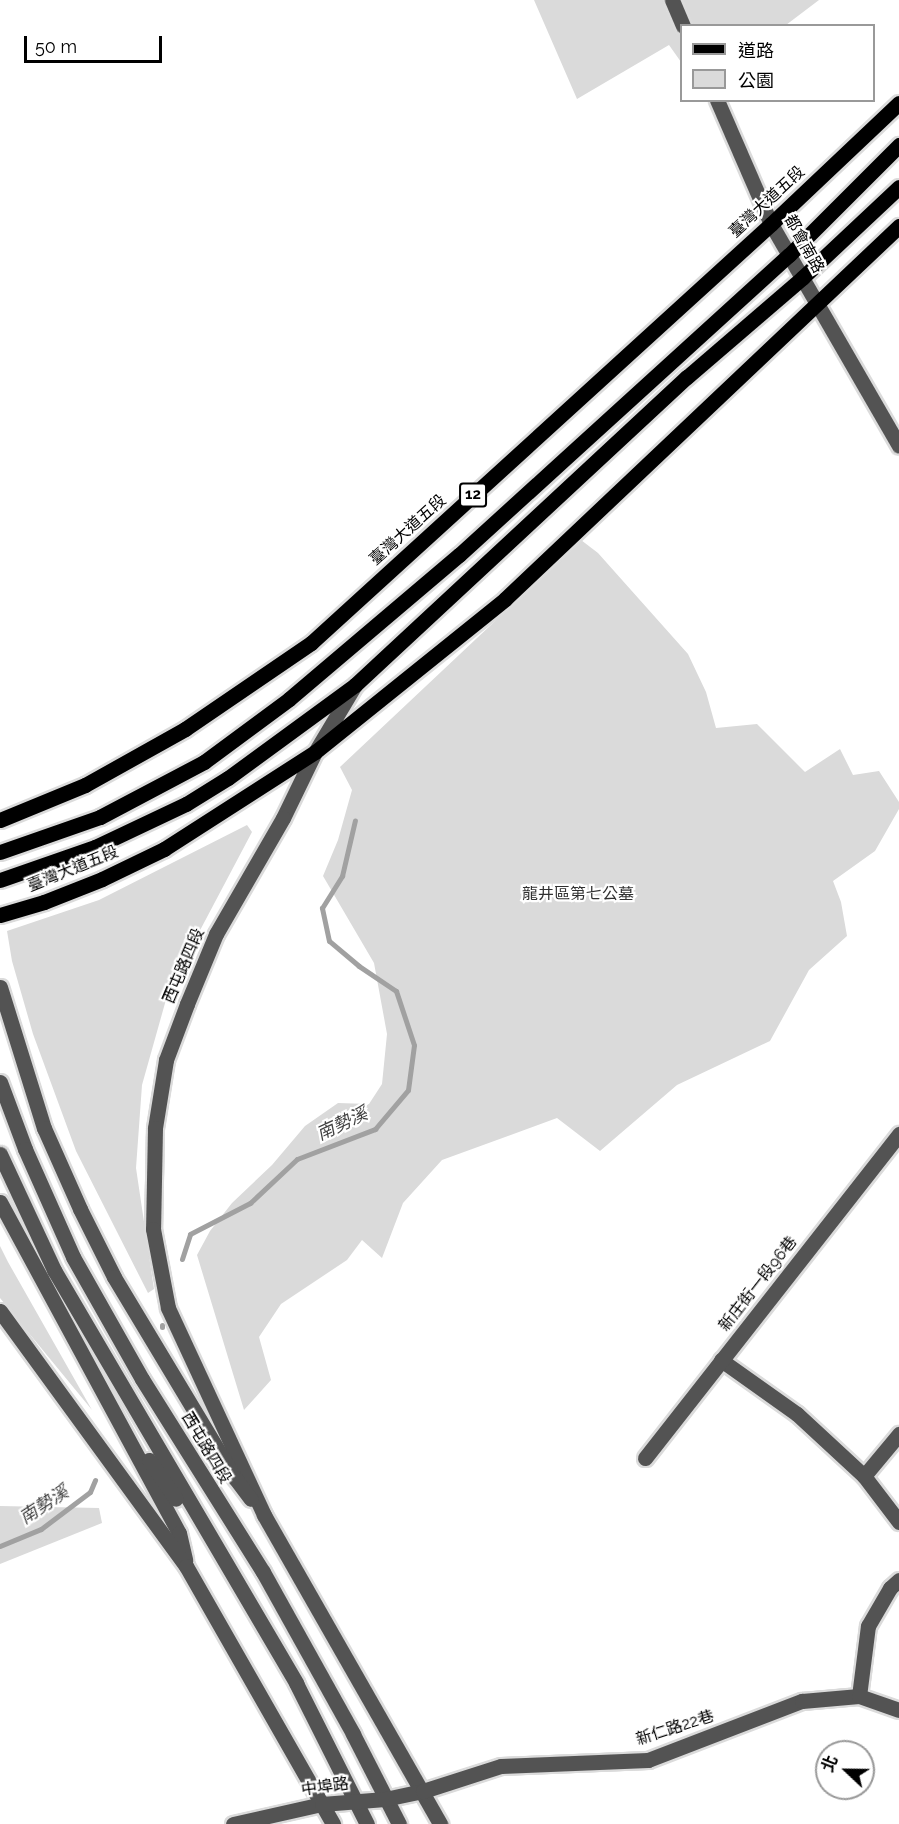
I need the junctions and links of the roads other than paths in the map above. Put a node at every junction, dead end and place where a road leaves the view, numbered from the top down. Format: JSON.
{"nodes":[{"id":1,"x":672,"y":0,"type":"edge"},
{"id":2,"x":682,"y":24,"type":"edge"},
{"id":3,"x":718,"y":102,"type":"edge"},
{"id":4,"x":899,"y":103,"type":"edge"},
{"id":5,"x":899,"y":145,"type":"edge"},
{"id":6,"x":899,"y":187,"type":"edge"},
{"id":7,"x":771,"y":224,"type":"junction"},
{"id":8,"x":899,"y":226,"type":"edge"},
{"id":9,"x":789,"y":255,"type":"junction"},
{"id":10,"x":802,"y":278,"type":"junction"},
{"id":11,"x":818,"y":305,"type":"junction"},
{"id":12,"x":899,"y":446,"type":"edge"},
{"id":13,"x":355,"y":685,"type":"junction"},
{"id":14,"x":315,"y":752,"type":"junction"},
{"id":15,"x":0,"y":820,"type":"edge"},
{"id":16,"x":0,"y":852,"type":"edge"},
{"id":17,"x":0,"y":880,"type":"edge"},
{"id":18,"x":0,"y":915,"type":"edge"},
{"id":19,"x":0,"y":987,"type":"edge"},
{"id":20,"x":0,"y":1082,"type":"edge"},
{"id":21,"x":899,"y":1134,"type":"edge"},
{"id":22,"x":0,"y":1154,"type":"edge"},
{"id":23,"x":0,"y":1202,"type":"edge"},
{"id":24,"x":0,"y":1311,"type":"edge"},
{"id":25,"x":721,"y":1360,"type":"junction"},
{"id":26,"x":105,"y":1395,"type":"junction"},
{"id":27,"x":899,"y":1434,"type":"edge"},
{"id":28,"x":645,"y":1458,"type":"dead end"},
{"id":29,"x":864,"y":1476,"type":"junction"},
{"id":30,"x":264,"y":1515,"type":"junction"},
{"id":31,"x":899,"y":1522,"type":"edge"},
{"id":32,"x":223,"y":1561,"type":"junction"},
{"id":33,"x":186,"y":1566,"type":"junction"},
{"id":34,"x":899,"y":1580,"type":"edge"},
{"id":35,"x":859,"y":1696,"type":"junction"},
{"id":36,"x":899,"y":1710,"type":"edge"},
{"id":37,"x":423,"y":1791,"type":"junction"},
{"id":38,"x":385,"y":1799,"type":"junction"},
{"id":39,"x":355,"y":1801,"type":"junction"},
{"id":40,"x":322,"y":1804,"type":"junction"},
{"id":41,"x":233,"y":1824,"type":"edge"},
{"id":42,"x":333,"y":1824,"type":"edge"},
{"id":43,"x":367,"y":1824,"type":"edge"},
{"id":44,"x":399,"y":1824,"type":"edge"},
{"id":45,"x":440,"y":1824,"type":"edge"}],
"edges":[{"from":1,"to":2,"type":"street"},
{"from":3,"to":7,"type":"street","name":"都會南路"},
{"from":4,"to":7,"type":"main road","name":"臺灣大道五段","number":"12"},
{"from":5,"to":9,"type":"main road","number":"12"},
{"from":6,"to":10,"type":"main road","name":"臺灣大道五段"},
{"from":7,"to":9,"type":"street","name":"都會南路"},
{"from":7,"to":15,"type":"main road","name":"臺灣大道五段","number":"12"},
{"from":8,"to":11,"type":"main road","name":"臺灣大道五段"},
{"from":9,"to":10,"type":"street","name":"都會南路"},
{"from":9,"to":16,"type":"main road","number":"12"},
{"from":10,"to":11,"type":"street","name":"都會南路"},
{"from":10,"to":13,"type":"main road","name":"臺灣大道五段"},
{"from":11,"to":12,"type":"street","name":"都會南路"},
{"from":11,"to":14,"type":"main road","name":"臺灣大道五段"},
{"from":13,"to":14,"type":"street","name":"西屯路四段"},
{"from":13,"to":17,"type":"main road","name":"臺灣大道五段"},
{"from":14,"to":18,"type":"main road","name":"臺灣大道五段"},
{"from":14,"to":30,"type":"street","name":"西屯路四段"},
{"from":19,"to":30,"type":"street","name":"西屯路四段"},
{"from":20,"to":38,"type":"street","name":"西屯路四段"},
{"from":21,"to":25,"type":"street","name":"新庄街一段96巷"},
{"from":22,"to":32,"type":"street"},
{"from":23,"to":26,"type":"street"},
{"from":24,"to":33,"type":"street"},
{"from":25,"to":28,"type":"street","name":"新庄街一段96巷"},
{"from":25,"to":29,"type":"street"},
{"from":26,"to":32,"type":"street"},
{"from":26,"to":33,"type":"street"},
{"from":27,"to":29,"type":"street"},
{"from":29,"to":31,"type":"street"},
{"from":30,"to":37,"type":"street","name":"西屯路四段"},
{"from":32,"to":39,"type":"street"},
{"from":33,"to":40,"type":"street"},
{"from":34,"to":35,"type":"street"},
{"from":35,"to":36,"type":"street","name":"新仁路22巷"},
{"from":35,"to":37,"type":"street","name":"新仁路22巷"},
{"from":37,"to":38,"type":"street","name":"中埠路"},
{"from":37,"to":45,"type":"street","name":"西屯路四段"},
{"from":38,"to":39,"type":"street","name":"中埠路"},
{"from":38,"to":44,"type":"street","name":"西屯路四段"},
{"from":39,"to":40,"type":"street","name":"中埠路"},
{"from":39,"to":43,"type":"street"},
{"from":40,"to":41,"type":"street","name":"中埠路"},
{"from":40,"to":42,"type":"street"}]}
